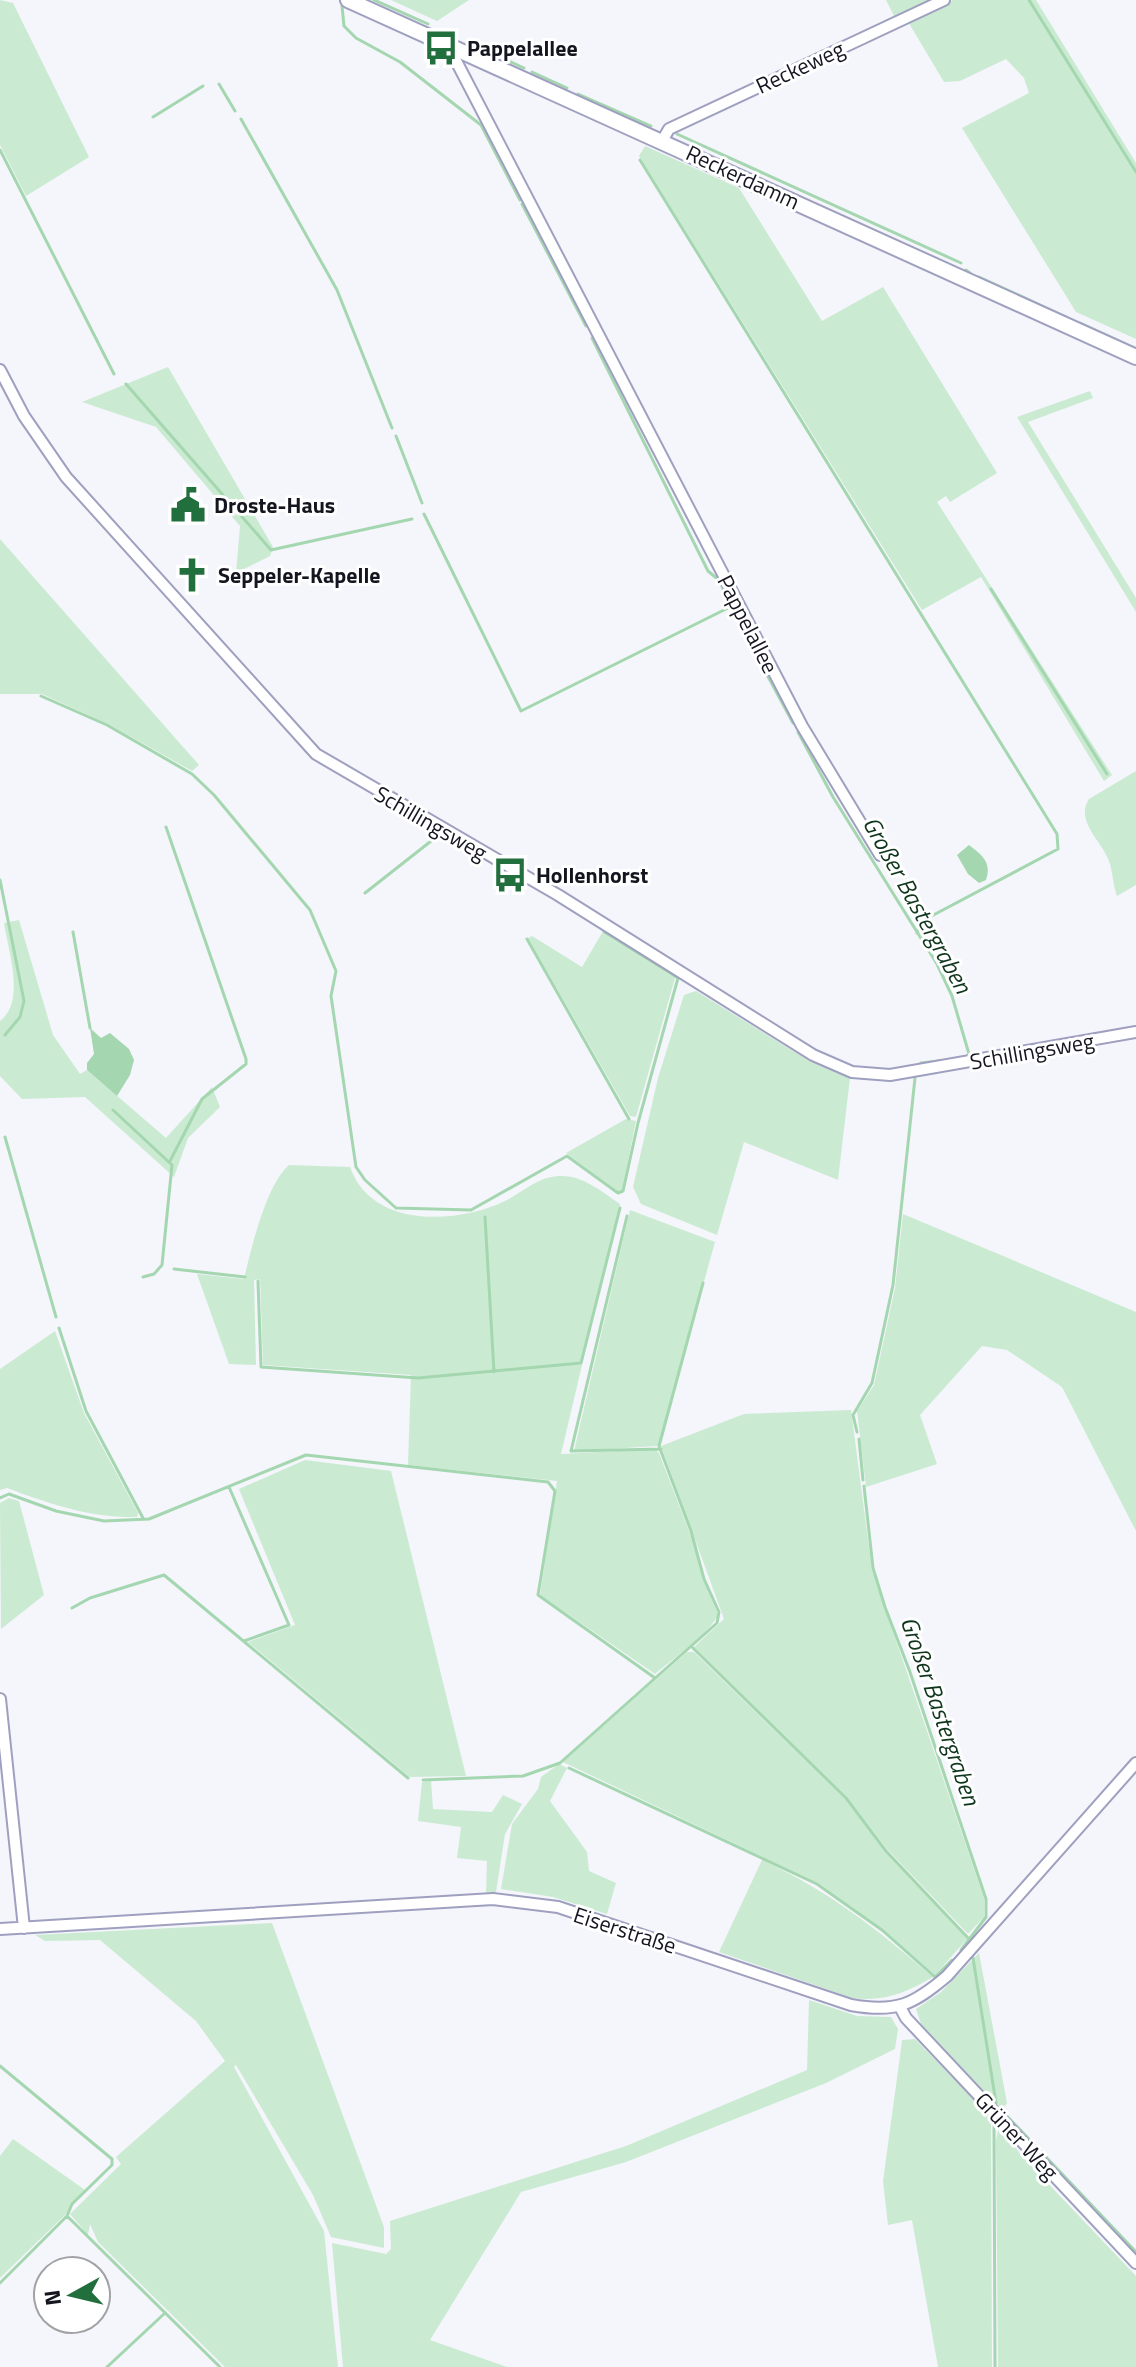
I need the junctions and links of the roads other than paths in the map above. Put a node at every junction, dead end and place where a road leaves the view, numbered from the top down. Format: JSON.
{"nodes":[{"id":1,"x":348,"y":0,"type":"edge"},
{"id":2,"x":944,"y":0,"type":"edge"},
{"id":3,"x":458,"y":48,"type":"junction"},
{"id":4,"x":662,"y":141,"type":"junction"},
{"id":5,"x":1136,"y":357,"type":"edge"},
{"id":6,"x":0,"y":370,"type":"edge"},
{"id":7,"x":880,"y":855,"type":"dead end"},
{"id":8,"x":1136,"y":1032,"type":"edge"},
{"id":9,"x":0,"y":1699,"type":"edge"},
{"id":10,"x":1136,"y":1763,"type":"edge"},
{"id":11,"x":24,"y":1928,"type":"junction"},
{"id":12,"x":0,"y":1929,"type":"edge"},
{"id":13,"x":900,"y":2007,"type":"junction"},
{"id":14,"x":1136,"y":2263,"type":"edge"}],
"edges":[{"from":1,"to":3,"type":"street","name":"Reckerdamm"},
{"from":2,"to":4,"type":"street","name":"Reckeweg"},
{"from":3,"to":4,"type":"street","name":"Reckerdamm"},
{"from":3,"to":7,"type":"street","name":"Pappelallee"},
{"from":4,"to":5,"type":"street","name":"Reckerdamm"},
{"from":6,"to":8,"type":"street","name":"Schillingsweg"},
{"from":9,"to":11,"type":"street"},
{"from":10,"to":13,"type":"street"},
{"from":11,"to":12,"type":"street","name":"Eiserstraße"},
{"from":11,"to":13,"type":"street","name":"Eiserstraße"},
{"from":13,"to":14,"type":"street","name":"Grüner Weg"}]}
